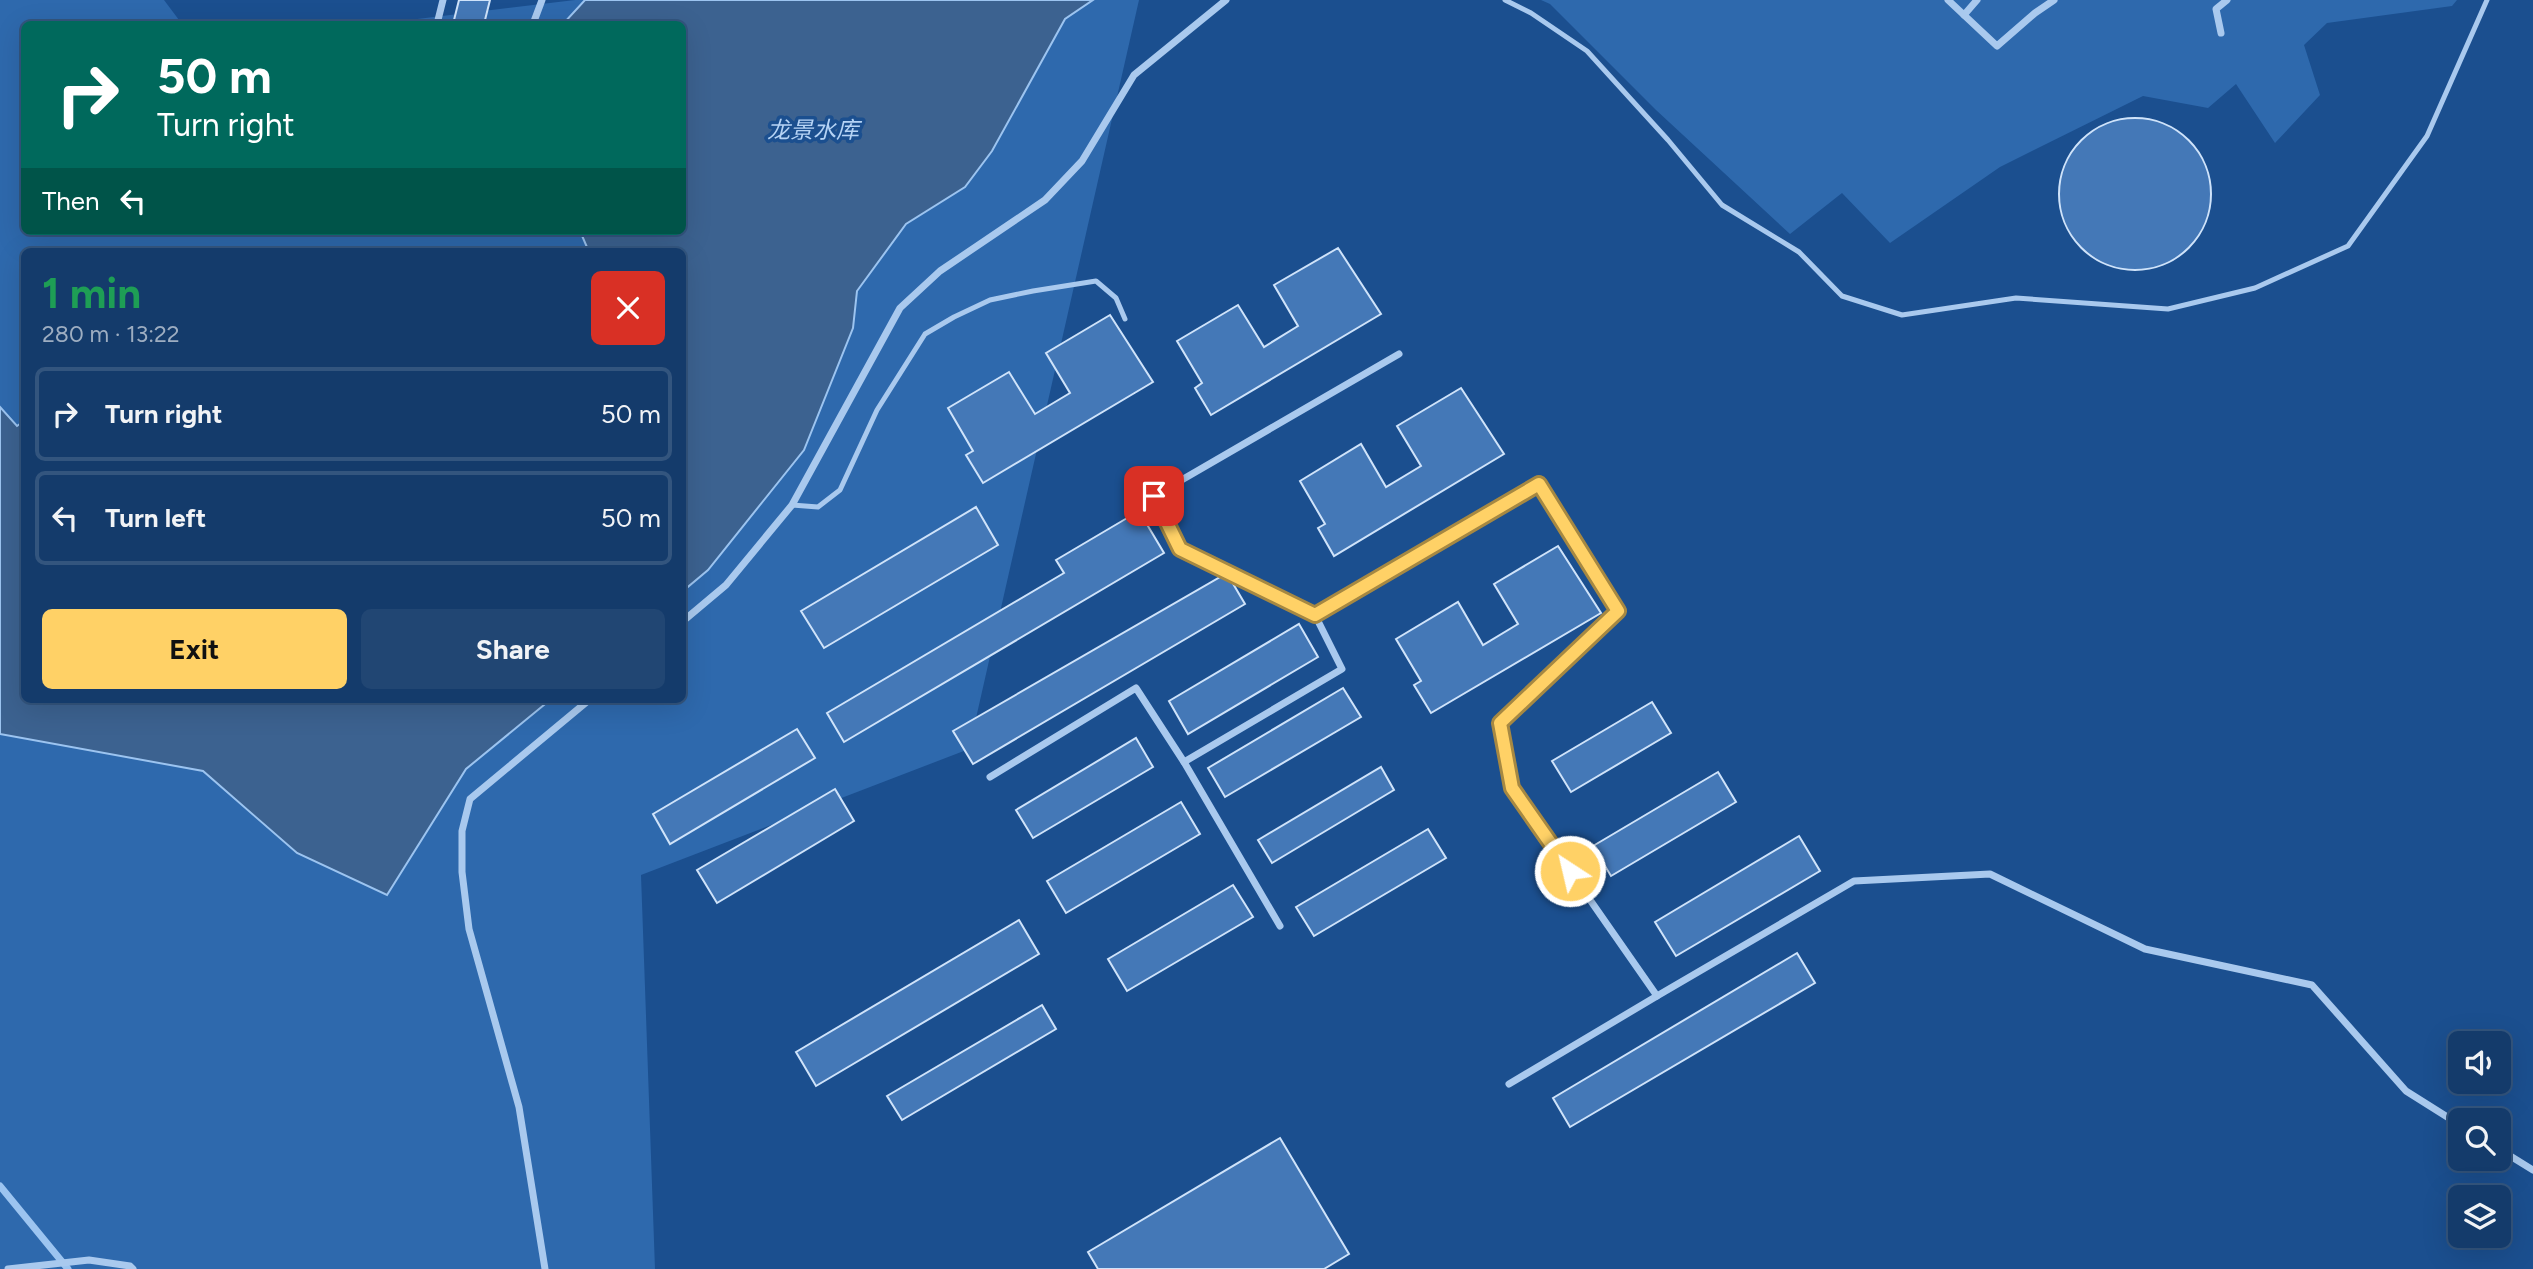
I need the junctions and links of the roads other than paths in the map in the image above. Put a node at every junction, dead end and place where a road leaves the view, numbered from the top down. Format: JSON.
{"nodes":[{"id":1,"x":443,"y":0,"type":"edge"},
{"id":2,"x":542,"y":0,"type":"edge"},
{"id":3,"x":1226,"y":0,"type":"edge"},
{"id":4,"x":1505,"y":0,"type":"edge"},
{"id":5,"x":1948,"y":0,"type":"edge"},
{"id":6,"x":1977,"y":0,"type":"edge"},
{"id":7,"x":2054,"y":0,"type":"edge"},
{"id":8,"x":2227,"y":0,"type":"edge"},
{"id":9,"x":2487,"y":0,"type":"edge"},
{"id":10,"x":1964,"y":15,"type":"junction"},
{"id":11,"x":438,"y":21,"type":"edge"},
{"id":12,"x":534,"y":21,"type":"edge"},
{"id":13,"x":2221,"y":33,"type":"dead end"},
{"id":14,"x":1125,"y":320,"type":"dead end"},
{"id":15,"x":1399,"y":354,"type":"dead end"},
{"id":16,"x":792,"y":505,"type":"junction"},
{"id":17,"x":1315,"y":615,"type":"junction"},
{"id":18,"x":686,"y":619,"type":"edge"},
{"id":19,"x":585,"y":703,"type":"edge"},
{"id":20,"x":1184,"y":762,"type":"junction"},
{"id":21,"x":989,"y":777,"type":"dead end"},
{"id":22,"x":1280,"y":926,"type":"dead end"},
{"id":23,"x":1657,"y":996,"type":"junction"},
{"id":24,"x":1509,"y":1084,"type":"dead end"},
{"id":25,"x":2448,"y":1117,"type":"edge"},
{"id":26,"x":2511,"y":1156,"type":"edge"},
{"id":27,"x":2533,"y":1170,"type":"edge"},
{"id":28,"x":8,"y":1269,"type":"edge"},
{"id":29,"x":133,"y":1269,"type":"edge"},
{"id":30,"x":545,"y":1269,"type":"edge"}],
"edges":[{"from":1,"to":11,"type":"street"},
{"from":2,"to":12,"type":"street"},
{"from":3,"to":16,"type":"street"},
{"from":4,"to":9,"type":"lane"},
{"from":5,"to":10,"type":"street"},
{"from":6,"to":10,"type":"street"},
{"from":7,"to":10,"type":"street"},
{"from":8,"to":13,"type":"street"},
{"from":14,"to":16,"type":"lane"},
{"from":15,"to":17,"type":"street"},
{"from":16,"to":18,"type":"street"},
{"from":17,"to":20,"type":"street"},
{"from":17,"to":23,"type":"street"},
{"from":19,"to":30,"type":"street"},
{"from":20,"to":21,"type":"street"},
{"from":20,"to":22,"type":"street"},
{"from":23,"to":24,"type":"street"},
{"from":23,"to":25,"type":"street"},
{"from":26,"to":27,"type":"street"},
{"from":28,"to":29,"type":"street"}]}
